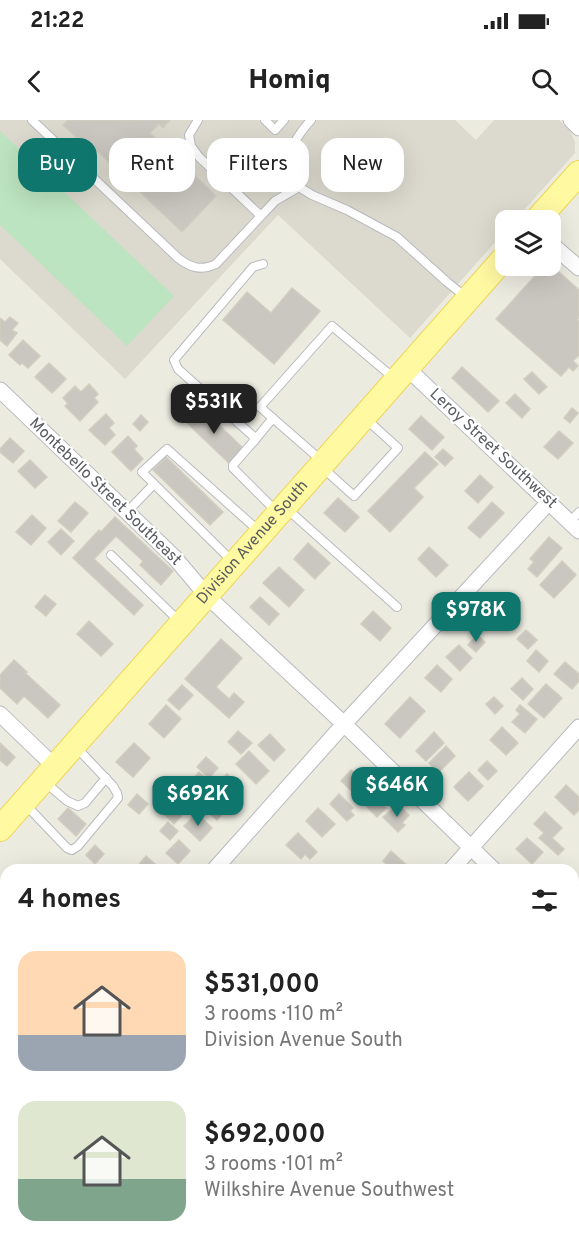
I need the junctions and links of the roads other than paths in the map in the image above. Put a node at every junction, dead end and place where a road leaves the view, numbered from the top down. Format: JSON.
{"nodes":[{"id":1,"x":32,"y":120,"type":"edge"},
{"id":2,"x":198,"y":120,"type":"edge"},
{"id":3,"x":265,"y":120,"type":"edge"},
{"id":4,"x":284,"y":120,"type":"edge"},
{"id":5,"x":311,"y":120,"type":"edge"},
{"id":6,"x":571,"y":120,"type":"edge"},
{"id":7,"x":579,"y":128,"type":"edge"},
{"id":8,"x":296,"y":138,"type":"edge"},
{"id":9,"x":579,"y":173,"type":"edge"},
{"id":10,"x":289,"y":192,"type":"edge"},
{"id":11,"x":307,"y":192,"type":"edge"},
{"id":12,"x":546,"y":210,"type":"edge"},
{"id":13,"x":260,"y":215,"type":"junction"},
{"id":14,"x":561,"y":252,"type":"edge"},
{"id":15,"x":263,"y":264,"type":"dead end"},
{"id":16,"x":495,"y":268,"type":"edge"},
{"id":17,"x":579,"y":268,"type":"edge"},
{"id":18,"x":468,"y":298,"type":"junction"},
{"id":19,"x":402,"y":374,"type":"junction"},
{"id":20,"x":0,"y":390,"type":"edge"},
{"id":21,"x":364,"y":417,"type":"junction"},
{"id":22,"x":273,"y":418,"type":"junction"},
{"id":23,"x":254,"y":441,"type":"junction"},
{"id":24,"x":322,"y":464,"type":"junction"},
{"id":25,"x":154,"y":484,"type":"junction"},
{"id":26,"x":549,"y":502,"type":"junction"},
{"id":27,"x":282,"y":510,"type":"junction"},
{"id":28,"x":127,"y":512,"type":"junction"},
{"id":29,"x":576,"y":522,"type":"edge"},
{"id":30,"x":262,"y":533,"type":"junction"},
{"id":31,"x":111,"y":555,"type":"dead end"},
{"id":32,"x":235,"y":564,"type":"junction"},
{"id":33,"x":207,"y":596,"type":"junction"},
{"id":34,"x":397,"y":607,"type":"dead end"},
{"id":35,"x":182,"y":624,"type":"junction"},
{"id":36,"x":0,"y":714,"type":"edge"},
{"id":37,"x":344,"y":724,"type":"junction"},
{"id":38,"x":579,"y":727,"type":"edge"},
{"id":39,"x":74,"y":745,"type":"junction"},
{"id":40,"x":49,"y":773,"type":"junction"},
{"id":41,"x":106,"y":778,"type":"junction"},
{"id":42,"x":23,"y":803,"type":"junction"},
{"id":43,"x":0,"y":829,"type":"edge"},
{"id":44,"x":471,"y":849,"type":"junction"},
{"id":45,"x":219,"y":864,"type":"edge"},
{"id":46,"x":457,"y":864,"type":"edge"},
{"id":47,"x":487,"y":864,"type":"edge"}],
"edges":[{"from":1,"to":13,"type":"lane"},
{"from":2,"to":13,"type":"lane"},
{"from":3,"to":4,"type":"lane"},
{"from":5,"to":8,"type":"lane"},
{"from":6,"to":7,"type":"street"},
{"from":9,"to":12,"type":"main road"},
{"from":10,"to":13,"type":"lane"},
{"from":11,"to":18,"type":"lane"},
{"from":14,"to":17,"type":"street"},
{"from":15,"to":23,"type":"lane"},
{"from":16,"to":18,"type":"main road","name":"Division Avenue South"},
{"from":18,"to":19,"type":"main road","name":"Division Avenue South"},
{"from":19,"to":21,"type":"main road","name":"Division Avenue South"},
{"from":19,"to":22,"type":"lane"},
{"from":19,"to":26,"type":"street","name":"Leroy Street Southwest"},
{"from":20,"to":28,"type":"street","name":"Montebello Street Southeast"},
{"from":21,"to":24,"type":"main road","name":"Division Avenue South"},
{"from":21,"to":24,"type":"lane"},
{"from":22,"to":23,"type":"lane"},
{"from":22,"to":24,"type":"lane"},
{"from":23,"to":27,"type":"lane"},
{"from":24,"to":27,"type":"main road","name":"Division Avenue South"},
{"from":25,"to":28,"type":"lane"},
{"from":25,"to":30,"type":"lane"},
{"from":25,"to":32,"type":"lane"},
{"from":26,"to":29,"type":"street","name":"Leroy Street Southwest"},
{"from":26,"to":37,"type":"street"},
{"from":27,"to":30,"type":"main road","name":"Division Avenue South"},
{"from":27,"to":34,"type":"lane"},
{"from":28,"to":33,"type":"street","name":"Montebello Street Southeast"},
{"from":30,"to":32,"type":"main road","name":"Division Avenue South"},
{"from":31,"to":35,"type":"lane"},
{"from":32,"to":33,"type":"main road","name":"Division Avenue South"},
{"from":33,"to":35,"type":"main road","name":"Division Avenue South"},
{"from":33,"to":37,"type":"street","name":"Montebello Street Southeast"},
{"from":35,"to":39,"type":"main road","name":"Division Avenue South"},
{"from":36,"to":40,"type":"street"},
{"from":37,"to":44,"type":"street","name":"Montebello Street Southeast"},
{"from":37,"to":45,"type":"street"},
{"from":38,"to":44,"type":"street"},
{"from":39,"to":40,"type":"main road","name":"Division Avenue South"},
{"from":39,"to":41,"type":"lane"},
{"from":40,"to":41,"type":"lane"},
{"from":40,"to":42,"type":"main road","name":"Division Avenue South"},
{"from":41,"to":42,"type":"lane"},
{"from":42,"to":43,"type":"main road","name":"Division Avenue South"},
{"from":44,"to":46,"type":"street"},
{"from":44,"to":47,"type":"street","name":"Montebello Street Southeast"}]}
